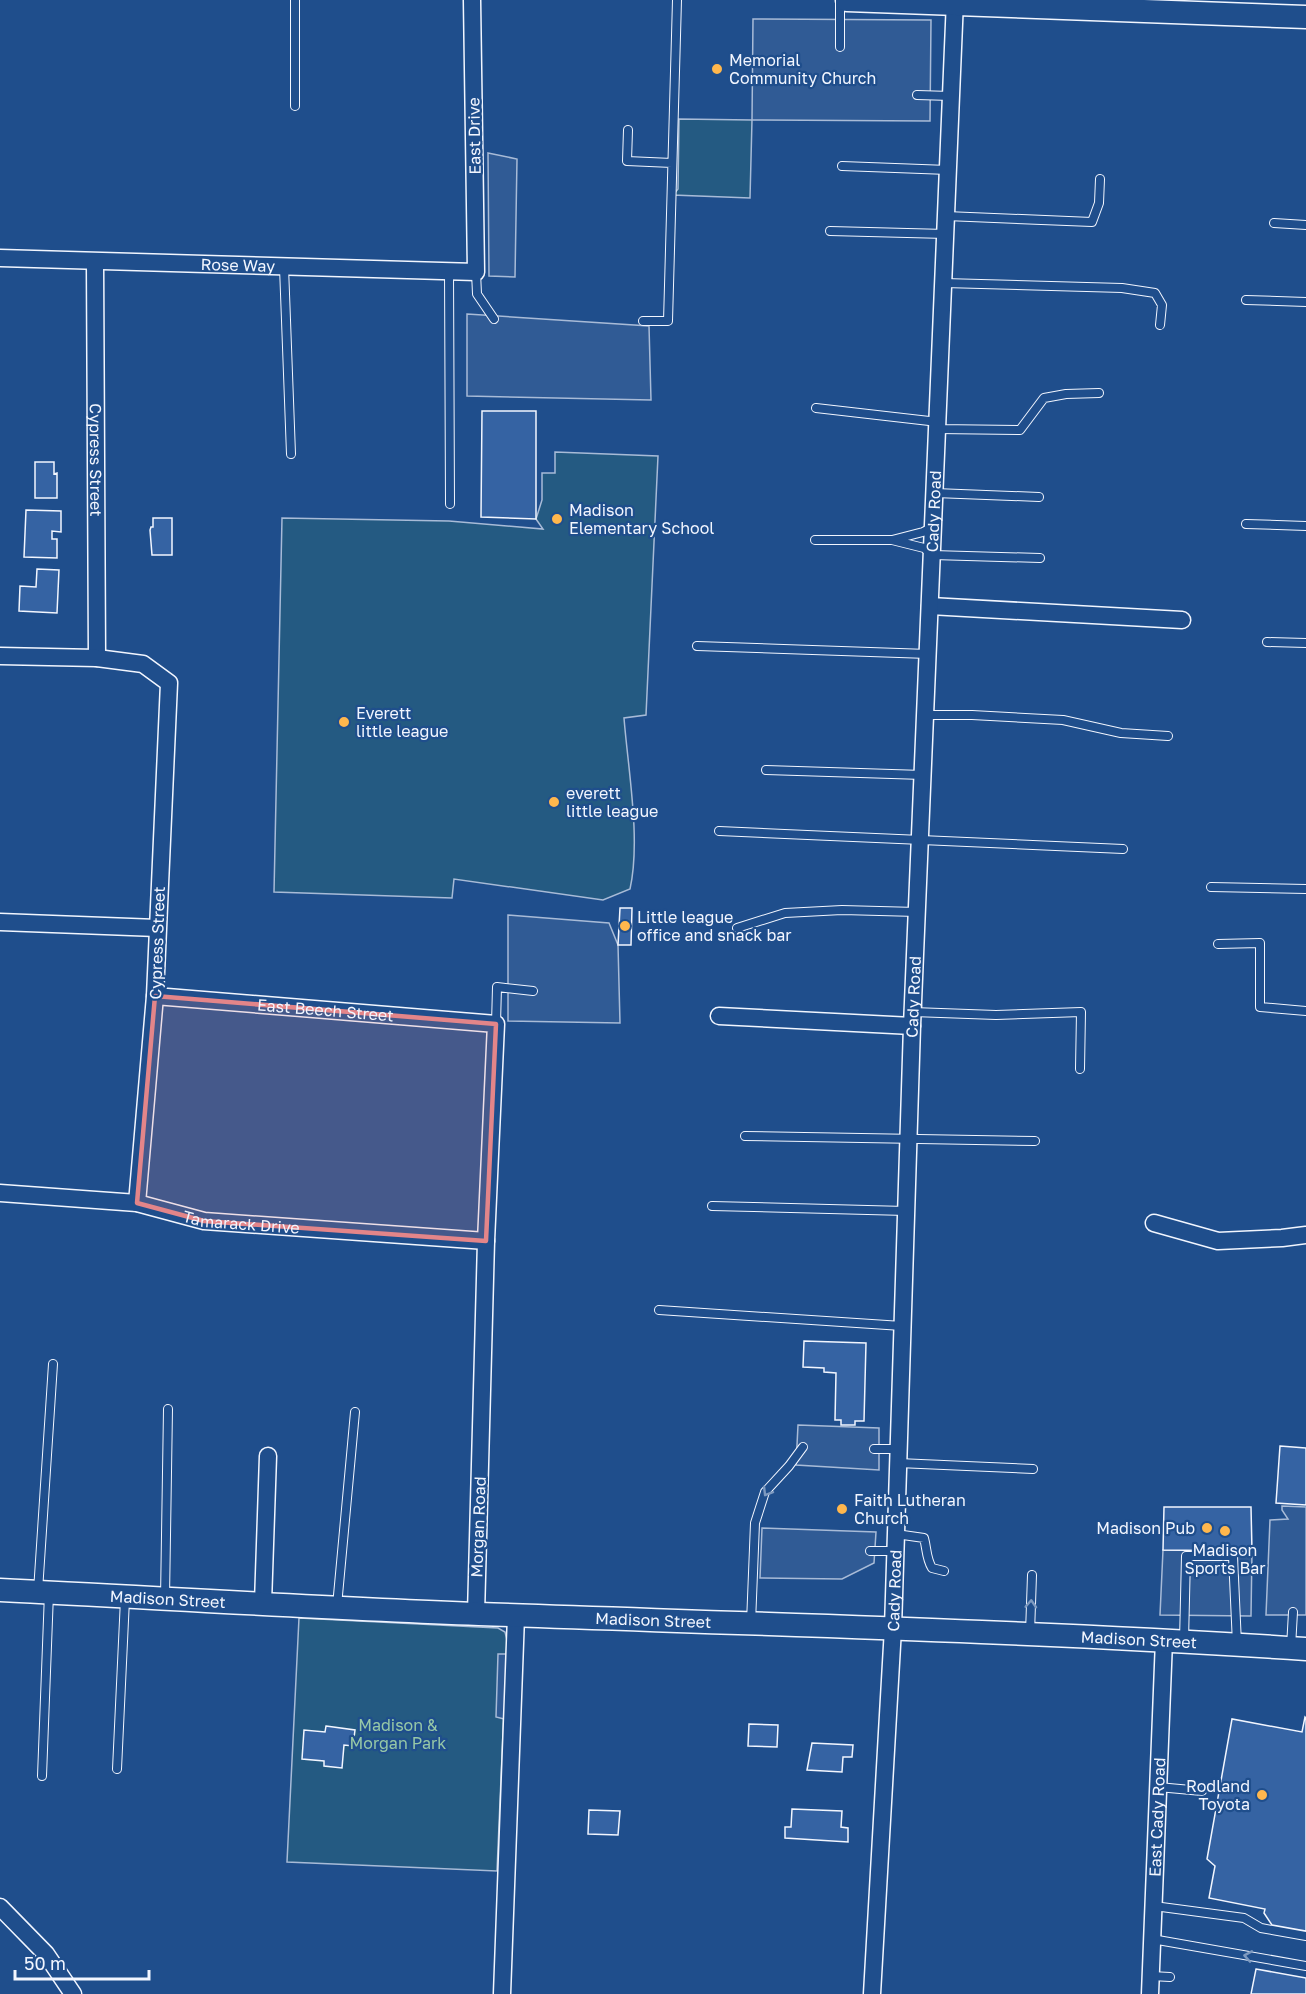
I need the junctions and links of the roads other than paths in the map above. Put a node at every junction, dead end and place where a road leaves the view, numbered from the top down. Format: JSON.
{"nodes":[{"id":1,"x":295,"y":0,"type":"edge"},
{"id":2,"x":472,"y":0,"type":"edge"},
{"id":3,"x":677,"y":0,"type":"edge"},
{"id":4,"x":840,"y":0,"type":"edge"},
{"id":5,"x":848,"y":0,"type":"edge"},
{"id":6,"x":955,"y":1,"type":"edge"},
{"id":7,"x":1247,"y":7,"type":"edge"},
{"id":8,"x":1306,"y":17,"type":"edge"},
{"id":9,"x":840,"y":47,"type":"dead end"},
{"id":10,"x":917,"y":95,"type":"dead end"},
{"id":11,"x":951,"y":96,"type":"junction"},
{"id":12,"x":295,"y":106,"type":"dead end"},
{"id":13,"x":628,"y":130,"type":"dead end"},
{"id":14,"x":672,"y":163,"type":"junction"},
{"id":15,"x":842,"y":166,"type":"dead end"},
{"id":16,"x":948,"y":170,"type":"junction"},
{"id":17,"x":1100,"y":179,"type":"dead end"},
{"id":18,"x":946,"y":216,"type":"junction"},
{"id":19,"x":1274,"y":223,"type":"dead end"},
{"id":20,"x":1306,"y":225,"type":"edge"},
{"id":21,"x":830,"y":231,"type":"dead end"},
{"id":22,"x":945,"y":234,"type":"junction"},
{"id":23,"x":0,"y":258,"type":"edge"},
{"id":24,"x":95,"y":262,"type":"junction"},
{"id":25,"x":284,"y":267,"type":"junction"},
{"id":26,"x":449,"y":272,"type":"junction"},
{"id":27,"x":476,"y":272,"type":"junction"},
{"id":28,"x":944,"y":283,"type":"junction"},
{"id":29,"x":1246,"y":300,"type":"dead end"},
{"id":30,"x":1306,"y":302,"type":"edge"},
{"id":31,"x":494,"y":319,"type":"dead end"},
{"id":32,"x":643,"y":321,"type":"dead end"},
{"id":33,"x":1160,"y":325,"type":"dead end"},
{"id":34,"x":1100,"y":393,"type":"dead end"},
{"id":35,"x":816,"y":408,"type":"dead end"},
{"id":36,"x":938,"y":425,"type":"junction"},
{"id":37,"x":291,"y":454,"type":"dead end"},
{"id":38,"x":935,"y":493,"type":"junction"},
{"id":39,"x":1039,"y":497,"type":"dead end"},
{"id":40,"x":450,"y":504,"type":"dead end"},
{"id":41,"x":1246,"y":524,"type":"dead end"},
{"id":42,"x":934,"y":526,"type":"junction"},
{"id":43,"x":1306,"y":526,"type":"edge"},
{"id":44,"x":815,"y":540,"type":"dead end"},
{"id":45,"x":892,"y":540,"type":"junction"},
{"id":46,"x":933,"y":555,"type":"junction"},
{"id":47,"x":1040,"y":558,"type":"dead end"},
{"id":48,"x":930,"y":606,"type":"junction"},
{"id":49,"x":1182,"y":620,"type":"dead end"},
{"id":50,"x":1267,"y":642,"type":"dead end"},
{"id":51,"x":1306,"y":643,"type":"edge"},
{"id":52,"x":697,"y":646,"type":"dead end"},
{"id":53,"x":928,"y":654,"type":"junction"},
{"id":54,"x":0,"y":656,"type":"edge"},
{"id":55,"x":97,"y":658,"type":"junction"},
{"id":56,"x":926,"y":715,"type":"junction"},
{"id":57,"x":1168,"y":736,"type":"dead end"},
{"id":58,"x":766,"y":770,"type":"dead end"},
{"id":59,"x":923,"y":775,"type":"junction"},
{"id":60,"x":719,"y":831,"type":"dead end"},
{"id":61,"x":920,"y":840,"type":"junction"},
{"id":62,"x":1123,"y":849,"type":"dead end"},
{"id":63,"x":1211,"y":887,"type":"dead end"},
{"id":64,"x":1306,"y":889,"type":"edge"},
{"id":65,"x":917,"y":912,"type":"junction"},
{"id":66,"x":0,"y":922,"type":"edge"},
{"id":67,"x":157,"y":928,"type":"junction"},
{"id":68,"x":737,"y":928,"type":"dead end"},
{"id":69,"x":1218,"y":944,"type":"dead end"},
{"id":70,"x":533,"y":991,"type":"dead end"},
{"id":71,"x":155,"y":996,"type":"junction"},
{"id":72,"x":1306,"y":1011,"type":"edge"},
{"id":73,"x":719,"y":1016,"type":"dead end"},
{"id":74,"x":913,"y":1019,"type":"junction"},
{"id":75,"x":496,"y":1024,"type":"junction"},
{"id":76,"x":1080,"y":1069,"type":"dead end"},
{"id":77,"x":745,"y":1136,"type":"dead end"},
{"id":78,"x":909,"y":1137,"type":"junction"},
{"id":79,"x":1035,"y":1141,"type":"dead end"},
{"id":80,"x":0,"y":1193,"type":"edge"},
{"id":81,"x":137,"y":1203,"type":"junction"},
{"id":82,"x":712,"y":1206,"type":"dead end"},
{"id":83,"x":906,"y":1211,"type":"junction"},
{"id":84,"x":1154,"y":1223,"type":"dead end"},
{"id":85,"x":1306,"y":1235,"type":"edge"},
{"id":86,"x":486,"y":1241,"type":"junction"},
{"id":87,"x":659,"y":1310,"type":"dead end"},
{"id":88,"x":902,"y":1326,"type":"junction"},
{"id":89,"x":52,"y":1365,"type":"dead end"},
{"id":90,"x":168,"y":1409,"type":"dead end"},
{"id":91,"x":355,"y":1412,"type":"dead end"},
{"id":92,"x":803,"y":1447,"type":"dead end"},
{"id":93,"x":874,"y":1449,"type":"dead end"},
{"id":94,"x":268,"y":1456,"type":"dead end"},
{"id":95,"x":898,"y":1456,"type":"junction"},
{"id":96,"x":1033,"y":1469,"type":"dead end"},
{"id":97,"x":896,"y":1534,"type":"junction"},
{"id":98,"x":754,"y":1551,"type":"junction"},
{"id":99,"x":766,"y":1551,"type":"dead end"},
{"id":100,"x":870,"y":1551,"type":"dead end"},
{"id":101,"x":895,"y":1551,"type":"junction"},
{"id":102,"x":944,"y":1571,"type":"dead end"},
{"id":103,"x":1032,"y":1575,"type":"dead end"},
{"id":104,"x":0,"y":1590,"type":"edge"},
{"id":105,"x":44,"y":1592,"type":"junction"},
{"id":106,"x":125,"y":1596,"type":"junction"},
{"id":107,"x":165,"y":1598,"type":"junction"},
{"id":108,"x":263,"y":1603,"type":"junction"},
{"id":109,"x":337,"y":1607,"type":"junction"},
{"id":110,"x":1293,"y":1612,"type":"dead end"},
{"id":111,"x":476,"y":1614,"type":"junction"},
{"id":112,"x":751,"y":1623,"type":"junction"},
{"id":113,"x":893,"y":1628,"type":"junction"},
{"id":114,"x":1029,"y":1634,"type":"junction"},
{"id":115,"x":1174,"y":1640,"type":"junction"},
{"id":116,"x":1237,"y":1644,"type":"junction"},
{"id":117,"x":1298,"y":1648,"type":"edge"},
{"id":118,"x":117,"y":1769,"type":"dead end"},
{"id":119,"x":42,"y":1776,"type":"dead end"},
{"id":120,"x":1158,"y":1787,"type":"junction"},
{"id":121,"x":1202,"y":1791,"type":"dead end"},
{"id":122,"x":1154,"y":1906,"type":"junction"},
{"id":123,"x":0,"y":1907,"type":"edge"},
{"id":124,"x":1306,"y":1936,"type":"edge"},
{"id":125,"x":1152,"y":1939,"type":"junction"},
{"id":126,"x":1306,"y":1966,"type":"edge"},
{"id":127,"x":1151,"y":1976,"type":"junction"},
{"id":128,"x":1170,"y":1977,"type":"dead end"},
{"id":129,"x":73,"y":1994,"type":"edge"},
{"id":130,"x":502,"y":1994,"type":"edge"},
{"id":131,"x":872,"y":1994,"type":"edge"},
{"id":132,"x":1150,"y":1994,"type":"edge"}],
"edges":[{"from":1,"to":12,"type":"lane"},
{"from":2,"to":27,"type":"street","name":"East Drive"},
{"from":3,"to":14,"type":"lane"},
{"from":4,"to":9,"type":"lane"},
{"from":5,"to":6,"type":"street"},
{"from":6,"to":7,"type":"street"},
{"from":6,"to":11,"type":"street","name":"Cady Road"},
{"from":7,"to":8,"type":"street"},
{"from":10,"to":11,"type":"lane"},
{"from":11,"to":16,"type":"street","name":"Cady Road"},
{"from":13,"to":14,"type":"lane"},
{"from":14,"to":32,"type":"lane"},
{"from":15,"to":16,"type":"lane"},
{"from":16,"to":18,"type":"street","name":"Cady Road"},
{"from":17,"to":18,"type":"lane"},
{"from":18,"to":22,"type":"street","name":"Cady Road"},
{"from":19,"to":20,"type":"lane"},
{"from":21,"to":22,"type":"lane"},
{"from":22,"to":28,"type":"street","name":"Cady Road"},
{"from":23,"to":24,"type":"street","name":"Rose Way"},
{"from":24,"to":25,"type":"street","name":"Rose Way"},
{"from":24,"to":55,"type":"street","name":"Cypress Street"},
{"from":25,"to":26,"type":"street","name":"Rose Way"},
{"from":25,"to":37,"type":"lane"},
{"from":26,"to":27,"type":"street","name":"Rose Way"},
{"from":26,"to":40,"type":"lane"},
{"from":27,"to":31,"type":"lane"},
{"from":28,"to":33,"type":"lane"},
{"from":28,"to":36,"type":"street","name":"Cady Road"},
{"from":29,"to":30,"type":"lane"},
{"from":34,"to":36,"type":"lane"},
{"from":35,"to":36,"type":"lane"},
{"from":36,"to":38,"type":"street","name":"Cady Road"},
{"from":38,"to":39,"type":"lane"},
{"from":38,"to":42,"type":"street","name":"Cady Road"},
{"from":41,"to":43,"type":"lane"},
{"from":42,"to":45,"type":"lane"},
{"from":42,"to":46,"type":"street","name":"Cady Road"},
{"from":44,"to":45,"type":"lane"},
{"from":45,"to":46,"type":"lane"},
{"from":46,"to":47,"type":"lane"},
{"from":46,"to":48,"type":"street","name":"Cady Road"},
{"from":48,"to":49,"type":"street"},
{"from":48,"to":53,"type":"street","name":"Cady Road"},
{"from":50,"to":51,"type":"lane"},
{"from":52,"to":53,"type":"lane"},
{"from":53,"to":56,"type":"street","name":"Cady Road"},
{"from":54,"to":55,"type":"street"},
{"from":55,"to":67,"type":"street","name":"Cypress Street"},
{"from":56,"to":57,"type":"lane"},
{"from":56,"to":59,"type":"street","name":"Cady Road"},
{"from":58,"to":59,"type":"lane"},
{"from":59,"to":61,"type":"street","name":"Cady Road"},
{"from":60,"to":61,"type":"lane"},
{"from":61,"to":62,"type":"lane"},
{"from":61,"to":65,"type":"street","name":"Cady Road"},
{"from":63,"to":64,"type":"lane"},
{"from":65,"to":68,"type":"lane"},
{"from":65,"to":74,"type":"street","name":"Cady Road"},
{"from":66,"to":67,"type":"street"},
{"from":67,"to":71,"type":"street","name":"Cypress Street"},
{"from":69,"to":72,"type":"lane"},
{"from":70,"to":75,"type":"lane"},
{"from":71,"to":75,"type":"street","name":"East Beech Street"},
{"from":71,"to":81,"type":"street","name":"Cypress Street"},
{"from":73,"to":74,"type":"street"},
{"from":74,"to":76,"type":"lane"},
{"from":74,"to":78,"type":"street","name":"Cady Road"},
{"from":75,"to":86,"type":"street","name":"Morgan Road"},
{"from":77,"to":78,"type":"lane"},
{"from":78,"to":79,"type":"lane"},
{"from":78,"to":83,"type":"street","name":"Cady Road"},
{"from":80,"to":81,"type":"street","name":"Tamarack Drive"},
{"from":81,"to":86,"type":"street","name":"Tamarack Drive"},
{"from":82,"to":83,"type":"lane"},
{"from":83,"to":88,"type":"street","name":"Cady Road"},
{"from":84,"to":85,"type":"street"},
{"from":86,"to":111,"type":"street","name":"Morgan Road"},
{"from":87,"to":88,"type":"lane"},
{"from":88,"to":95,"type":"street","name":"Cady Road"},
{"from":89,"to":105,"type":"lane"},
{"from":90,"to":107,"type":"lane"},
{"from":91,"to":109,"type":"lane"},
{"from":92,"to":98,"type":"lane","one_way":true},
{"from":93,"to":95,"type":"lane"},
{"from":94,"to":108,"type":"street"},
{"from":95,"to":96,"type":"lane"},
{"from":95,"to":97,"type":"street","name":"Cady Road"},
{"from":97,"to":101,"type":"street","name":"Cady Road"},
{"from":97,"to":102,"type":"lane"},
{"from":98,"to":99,"type":"lane"},
{"from":98,"to":112,"type":"lane"},
{"from":100,"to":101,"type":"lane"},
{"from":101,"to":113,"type":"street","name":"Cady Road"},
{"from":114,"to":103,"type":"lane","one_way":true},
{"from":104,"to":105,"type":"street","name":"Madison Street"},
{"from":105,"to":106,"type":"street","name":"Madison Street"},
{"from":105,"to":119,"type":"lane"},
{"from":106,"to":107,"type":"street","name":"Madison Street"},
{"from":106,"to":118,"type":"lane"},
{"from":107,"to":108,"type":"street","name":"Madison Street"},
{"from":108,"to":109,"type":"street","name":"Madison Street"},
{"from":109,"to":111,"type":"street","name":"Madison Street"},
{"from":110,"to":117,"type":"lane"},
{"from":111,"to":112,"type":"street","name":"Madison Street"},
{"from":111,"to":130,"type":"street"},
{"from":112,"to":113,"type":"street","name":"Madison Street"},
{"from":113,"to":114,"type":"street","name":"Madison Street"},
{"from":113,"to":131,"type":"street","name":"Cady Road"},
{"from":114,"to":115,"type":"street","name":"Madison Street"},
{"from":115,"to":116,"type":"street","name":"Madison Street"},
{"from":115,"to":116,"type":"lane"},
{"from":115,"to":120,"type":"street","name":"East Cady Road"},
{"from":116,"to":117,"type":"street","name":"Madison Street"},
{"from":120,"to":121,"type":"lane"},
{"from":120,"to":122,"type":"street","name":"East Cady Road"},
{"from":122,"to":124,"type":"lane"},
{"from":122,"to":125,"type":"street","name":"East Cady Road"},
{"from":123,"to":129,"type":"street"},
{"from":126,"to":125,"type":"lane","one_way":true},
{"from":125,"to":127,"type":"street","name":"East Cady Road"},
{"from":127,"to":128,"type":"lane"},
{"from":127,"to":132,"type":"street","name":"East Cady Road"}]}
